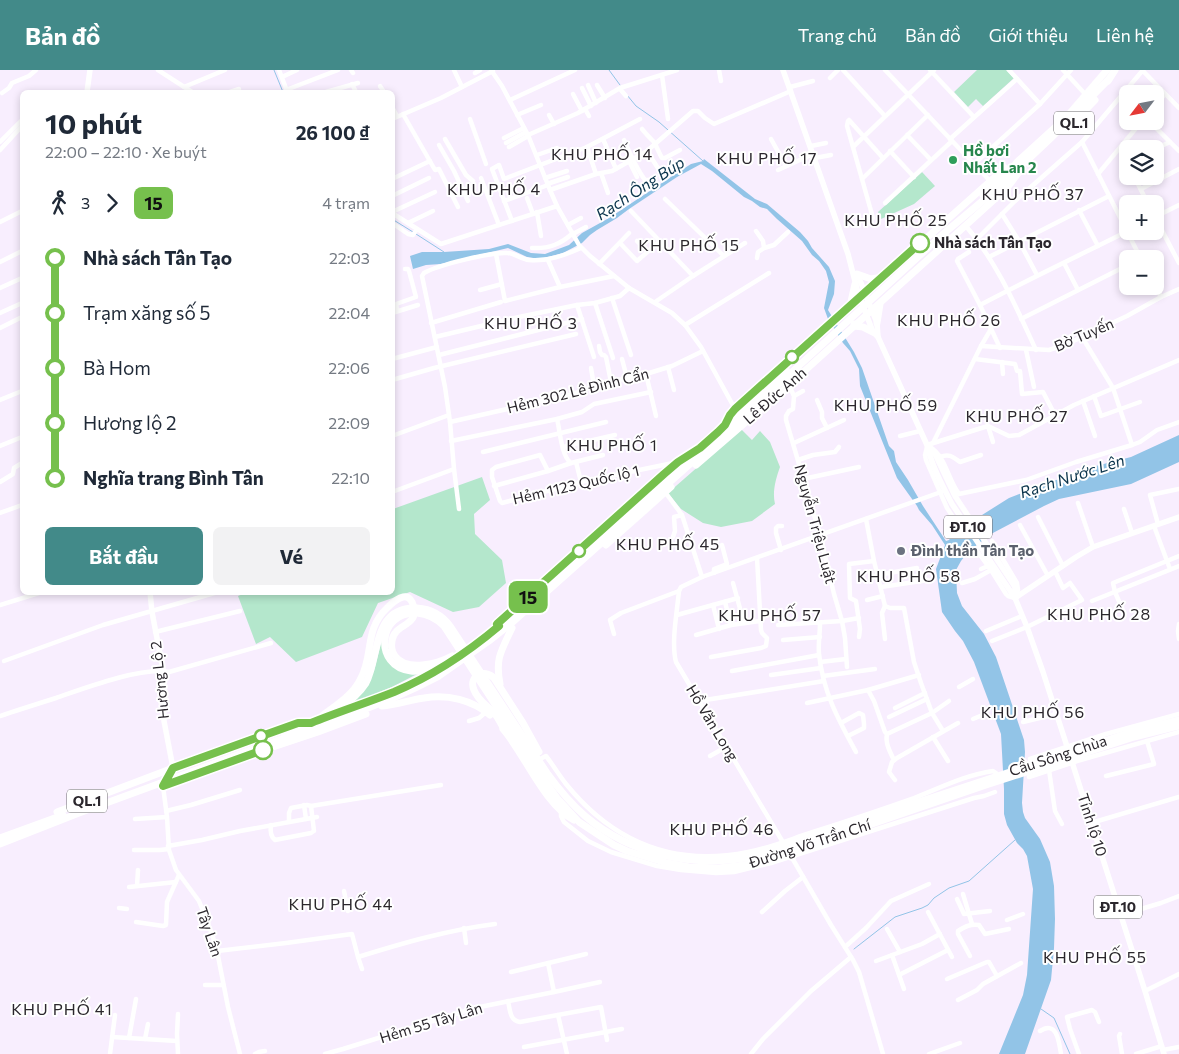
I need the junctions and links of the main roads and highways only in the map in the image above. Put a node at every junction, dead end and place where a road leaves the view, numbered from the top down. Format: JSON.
{"nodes":[{"id":1,"x":90,"y":70,"type":"edge"},
{"id":2,"x":783,"y":70,"type":"edge"},
{"id":3,"x":1116,"y":70,"type":"edge"},
{"id":4,"x":1107,"y":73,"type":"edge"},
{"id":5,"x":87,"y":90,"type":"edge"},
{"id":6,"x":1021,"y":163,"type":"junction"},
{"id":7,"x":996,"y":184,"type":"junction"},
{"id":8,"x":910,"y":252,"type":"junction"},
{"id":9,"x":922,"y":265,"type":"junction"},
{"id":10,"x":855,"y":272,"type":"junction"},
{"id":11,"x":884,"y":276,"type":"junction"},
{"id":12,"x":855,"y":284,"type":"junction"},
{"id":13,"x":896,"y":288,"type":"junction"},
{"id":14,"x":862,"y":296,"type":"junction"},
{"id":15,"x":880,"y":304,"type":"junction"},
{"id":16,"x":847,"y":309,"type":"junction"},
{"id":17,"x":869,"y":313,"type":"junction"},
{"id":18,"x":877,"y":323,"type":"junction"},
{"id":19,"x":854,"y":326,"type":"junction"},
{"id":20,"x":876,"y":334,"type":"junction"},
{"id":21,"x":816,"y":336,"type":"junction"},
{"id":22,"x":827,"y":351,"type":"junction"},
{"id":23,"x":740,"y":416,"type":"junction"},
{"id":24,"x":712,"y":444,"type":"junction"},
{"id":25,"x":700,"y":448,"type":"junction"},
{"id":26,"x":701,"y":461,"type":"junction"},
{"id":27,"x":1179,"y":517,"type":"edge"},
{"id":28,"x":150,"y":595,"type":"edge"},
{"id":29,"x":1015,"y":598,"type":"junction"},
{"id":30,"x":403,"y":613,"type":"junction"},
{"id":31,"x":498,"y":625,"type":"junction"},
{"id":32,"x":512,"y":628,"type":"junction"},
{"id":33,"x":392,"y":662,"type":"junction"},
{"id":34,"x":414,"y":665,"type":"junction"},
{"id":35,"x":445,"y":665,"type":"junction"},
{"id":36,"x":500,"y":687,"type":"junction"},
{"id":37,"x":384,"y":706,"type":"junction"},
{"id":38,"x":370,"y":709,"type":"junction"},
{"id":39,"x":330,"y":715,"type":"junction"},
{"id":40,"x":1179,"y":720,"type":"edge"},
{"id":41,"x":313,"y":722,"type":"junction"},
{"id":42,"x":1179,"y":726,"type":"edge"},
{"id":43,"x":505,"y":731,"type":"junction"},
{"id":44,"x":295,"y":732,"type":"junction"},
{"id":45,"x":1133,"y":734,"type":"junction"},
{"id":46,"x":527,"y":748,"type":"junction"},
{"id":47,"x":190,"y":762,"type":"junction"},
{"id":48,"x":173,"y":768,"type":"junction"},
{"id":49,"x":192,"y":775,"type":"junction"},
{"id":50,"x":147,"y":778,"type":"junction"},
{"id":51,"x":985,"y":783,"type":"junction"},
{"id":52,"x":163,"y":786,"type":"junction"},
{"id":53,"x":150,"y":790,"type":"junction"},
{"id":54,"x":579,"y":822,"type":"junction"},
{"id":55,"x":607,"y":832,"type":"junction"},
{"id":56,"x":0,"y":834,"type":"edge"},
{"id":57,"x":23,"y":835,"type":"junction"},
{"id":58,"x":0,"y":838,"type":"edge"},
{"id":59,"x":784,"y":844,"type":"junction"},
{"id":60,"x":0,"y":846,"type":"edge"},
{"id":61,"x":790,"y":855,"type":"junction"},
{"id":62,"x":1163,"y":1050,"type":"edge"}],
"edges":[{"from":1,"to":5,"type":"main road"},
{"from":2,"to":10,"type":"main road","number":"ĐT.10"},
{"from":3,"to":4,"type":"highway","name":"Lê Đức Anh","number":"QL.1"},
{"from":4,"to":6,"type":"highway","name":"Lê Đức Anh","number":"QL.1"},
{"from":4,"to":6,"type":"highway","name":"Lê Đức Anh","number":"QL.1"},
{"from":6,"to":7,"type":"highway","number":"QL.1"},
{"from":6,"to":7,"type":"highway","name":"Lê Đức Anh","number":"QL.1"},
{"from":6,"to":9,"type":"highway","name":"Lê Đức Anh","number":"QL.1"},
{"from":7,"to":8,"type":"highway","name":"Lê Đức Anh","number":"QL.1"},
{"from":7,"to":23,"type":"highway","number":"QL.1"},
{"from":8,"to":9,"type":"highway"},
{"from":8,"to":11,"type":"highway","name":"Lê Đức Anh","number":"QL.1"},
{"from":9,"to":13,"type":"highway","name":"Lê Đức Anh","number":"QL.1"},
{"from":10,"to":11,"type":"highway"},
{"from":10,"to":12,"type":"main road","number":"ĐT.10"},
{"from":10,"to":14,"type":"main road","number":"ĐT.10"},
{"from":11,"to":13,"type":"highway"},
{"from":11,"to":14,"type":"highway","name":"Lê Đức Anh","number":"QL.1"},
{"from":12,"to":14,"type":"main road","number":"ĐT.10"},
{"from":12,"to":16,"type":"highway"},
{"from":13,"to":15,"type":"highway","name":"Lê Đức Anh","number":"QL.1"},
{"from":14,"to":16,"type":"highway","name":"Lê Đức Anh","number":"QL.1"},
{"from":14,"to":17,"type":"main road","number":"ĐT.10"},
{"from":15,"to":17,"type":"highway","name":"Lê Đức Anh","number":"QL.1"},
{"from":15,"to":18,"type":"highway"},
{"from":16,"to":19,"type":"highway"},
{"from":16,"to":21,"type":"highway","name":"Lê Đức Anh","number":"QL.1"},
{"from":17,"to":18,"type":"main road","number":"ĐT.10"},
{"from":17,"to":19,"type":"highway","name":"Lê Đức Anh","number":"QL.1"},
{"from":17,"to":20,"type":"main road","number":"ĐT.10"},
{"from":18,"to":20,"type":"main road","number":"ĐT.10"},
{"from":19,"to":20,"type":"highway"},
{"from":19,"to":22,"type":"highway","name":"Lê Đức Anh","number":"QL.1"},
{"from":20,"to":29,"type":"main road","name":"Tỉnh lộ 10","number":"ĐT.10"},
{"from":21,"to":22,"type":"highway"},
{"from":21,"to":23,"type":"highway","name":"Lê Đức Anh","number":"QL.1"},
{"from":22,"to":23,"type":"highway","name":"Lê Đức Anh","number":"QL.1"},
{"from":23,"to":24,"type":"highway","name":"Lê Đức Anh","number":"QL.1"},
{"from":23,"to":25,"type":"highway","name":"Lê Đức Anh","number":"QL.1"},
{"from":23,"to":26,"type":"highway","name":"Lê Đức Anh","number":"QL.1"},
{"from":24,"to":26,"type":"highway"},
{"from":24,"to":38,"type":"highway","name":"Lê Đức Anh","number":"QL.1"},
{"from":25,"to":31,"type":"highway","name":"Lê Đức Anh","number":"QL.1"},
{"from":25,"to":31,"type":"highway","name":"Lê Đức Anh","number":"QL.1"},
{"from":26,"to":32,"type":"highway","name":"Lê Đức Anh","number":"QL.1"},
{"from":27,"to":29,"type":"main road"},
{"from":28,"to":48,"type":"main road","name":"Hương Lộ 2"},
{"from":29,"to":62,"type":"main road","name":"Tỉnh lộ 10","number":"ĐT.10"},
{"from":30,"to":33,"type":"highway"},
{"from":30,"to":39,"type":"highway"},
{"from":30,"to":46,"type":"highway"},
{"from":31,"to":34,"type":"highway","name":"Lê Đức Anh","number":"QL.1"},
{"from":31,"to":35,"type":"highway","name":"Lê Đức Anh","number":"QL.1"},
{"from":32,"to":36,"type":"highway"},
{"from":32,"to":37,"type":"highway","name":"Lê Đức Anh","number":"QL.1"},
{"from":33,"to":34,"type":"highway"},
{"from":33,"to":35,"type":"highway"},
{"from":34,"to":41,"type":"highway","name":"Lê Đức Anh","number":"QL.1"},
{"from":35,"to":39,"type":"highway","name":"Lê Đức Anh","number":"QL.1"},
{"from":36,"to":43,"type":"highway"},
{"from":36,"to":55,"type":"highway"},
{"from":37,"to":38,"type":"highway"},
{"from":37,"to":43,"type":"highway"},
{"from":38,"to":44,"type":"highway","name":"Lê Đức Anh","number":"QL.1"},
{"from":38,"to":49,"type":"highway","name":"Lê Đức Anh","number":"QL.1"},
{"from":39,"to":41,"type":"highway","name":"Lê Đức Anh","number":"QL.1"},
{"from":40,"to":45,"type":"highway"},
{"from":41,"to":44,"type":"highway","name":"Lê Đức Anh","number":"QL.1"},
{"from":41,"to":47,"type":"highway","name":"Lê Đức Anh","number":"QL.1"},
{"from":42,"to":45,"type":"highway"},
{"from":43,"to":54,"type":"highway"},
{"from":44,"to":57,"type":"highway","name":"Lê Đức Anh","number":"QL.1"},
{"from":45,"to":51,"type":"highway","name":"Cầu Sông Chùa"},
{"from":46,"to":54,"type":"highway","name":"Đường Võ Trần Chí"},
{"from":46,"to":55,"type":"highway","name":"Đường Võ Trần Chí"},
{"from":47,"to":48,"type":"highway","name":"Lê Đức Anh","number":"QL.1"},
{"from":47,"to":49,"type":"highway"},
{"from":48,"to":50,"type":"highway","name":"Lê Đức Anh","number":"QL.1"},
{"from":48,"to":52,"type":"highway"},
{"from":49,"to":52,"type":"highway","name":"Lê Đức Anh","number":"QL.1"},
{"from":50,"to":53,"type":"highway"},
{"from":50,"to":56,"type":"highway","name":"Lê Đức Anh","number":"QL.1"},
{"from":51,"to":59,"type":"highway","name":"Đường Võ Trần Chí"},
{"from":51,"to":61,"type":"highway","name":"Đường Võ Trần Chí"},
{"from":52,"to":53,"type":"highway","name":"Lê Đức Anh","number":"QL.1"},
{"from":53,"to":57,"type":"highway","name":"Lê Đức Anh","number":"QL.1"},
{"from":54,"to":61,"type":"highway","name":"Đường Võ Trần Chí"},
{"from":55,"to":59,"type":"highway","name":"Đường Võ Trần Chí"},
{"from":57,"to":58,"type":"highway","name":"Lê Đức Anh","number":"QL.1"},
{"from":57,"to":60,"type":"highway","name":"Lê Đức Anh","number":"QL.1"},
{"from":57,"to":60,"type":"highway","name":"Lê Đức Anh","number":"QL.1"},
{"from":59,"to":61,"type":"highway"}]}
